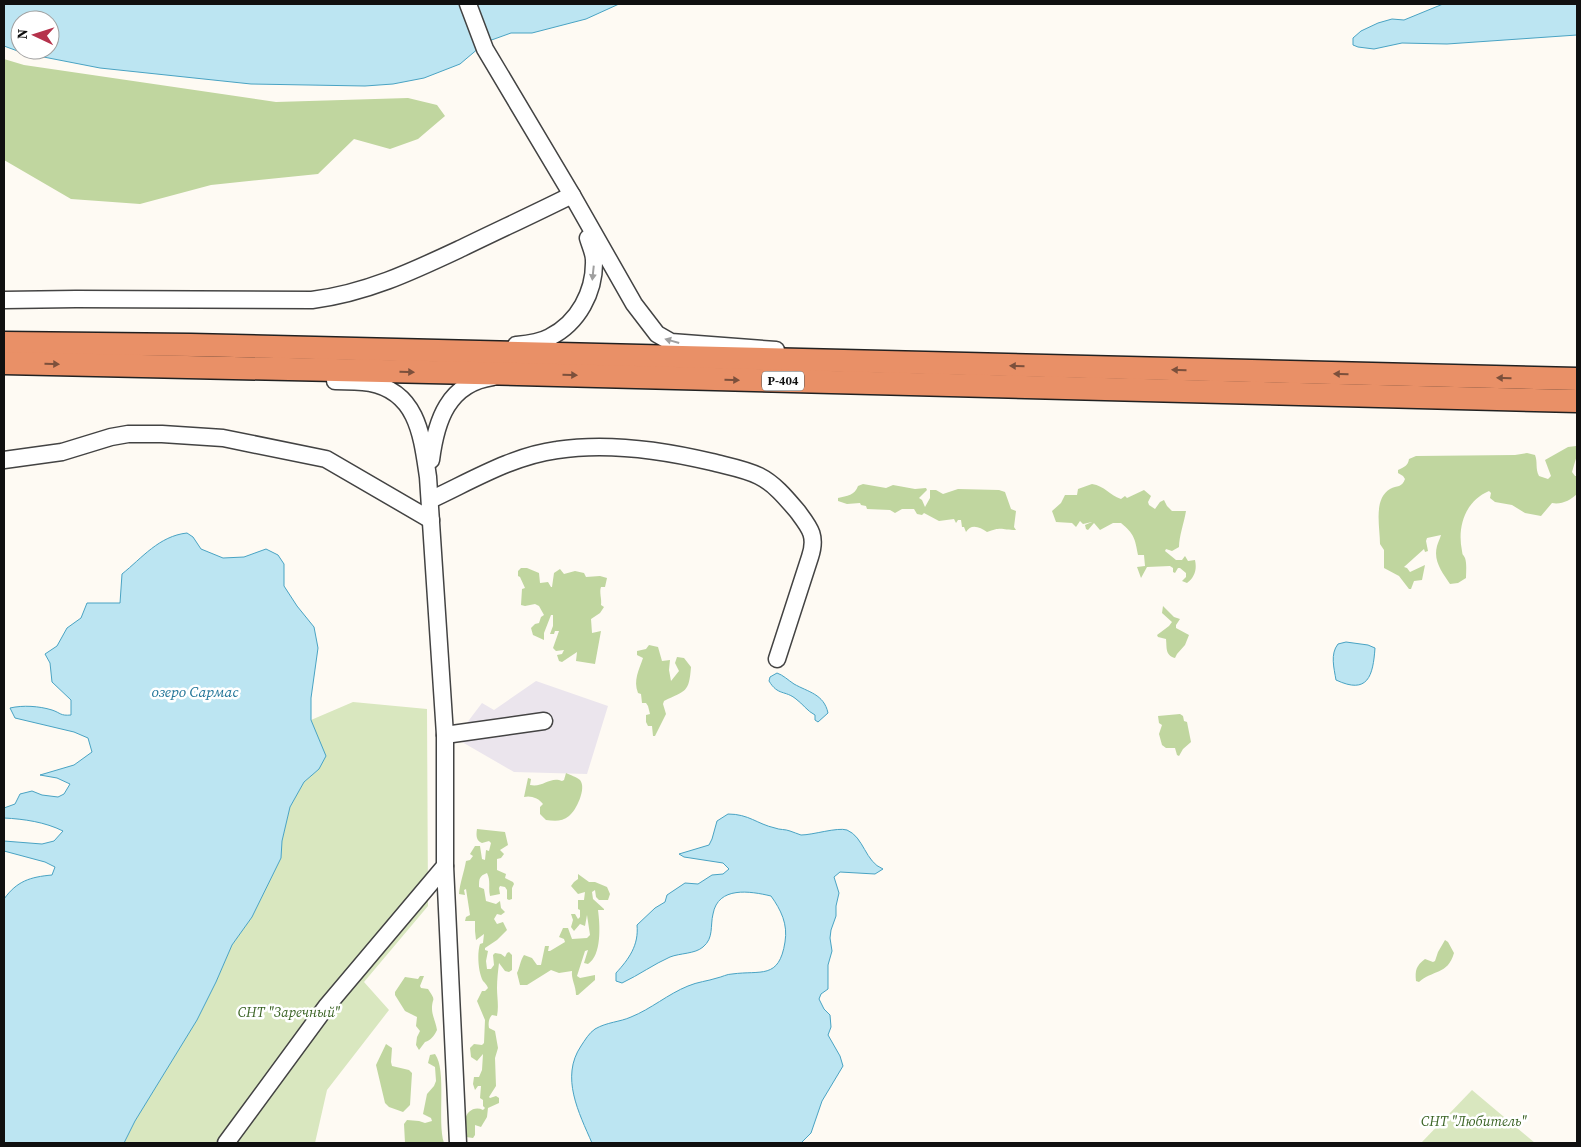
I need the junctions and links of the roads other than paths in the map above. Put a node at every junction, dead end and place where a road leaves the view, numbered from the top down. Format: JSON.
{"nodes":[{"id":1,"x":468,"y":4,"type":"edge"},
{"id":2,"x":576,"y":202,"type":"junction"},
{"id":3,"x":4,"y":300,"type":"edge"},
{"id":4,"x":4,"y":343,"type":"edge"},
{"id":5,"x":469,"y":352,"type":"junction"},
{"id":6,"x":4,"y":363,"type":"edge"},
{"id":7,"x":930,"y":364,"type":"junction"},
{"id":8,"x":191,"y":366,"type":"junction"},
{"id":9,"x":518,"y":374,"type":"junction"},
{"id":10,"x":1577,"y":379,"type":"edge"},
{"id":11,"x":1572,"y":404,"type":"edge"},
{"id":12,"x":4,"y":460,"type":"edge"},
{"id":13,"x":428,"y":477,"type":"junction"},
{"id":14,"x":430,"y":500,"type":"junction"},
{"id":15,"x":431,"y":520,"type":"junction"},
{"id":16,"x":777,"y":659,"type":"dead end"},
{"id":17,"x":544,"y":721,"type":"dead end"},
{"id":18,"x":445,"y":735,"type":"junction"},
{"id":19,"x":445,"y":866,"type":"junction"},
{"id":20,"x":226,"y":1143,"type":"edge"},
{"id":21,"x":458,"y":1143,"type":"edge"}],
"edges":[{"from":1,"to":2,"type":"street"},
{"from":2,"to":3,"type":"street"},
{"from":2,"to":5,"type":"street","one_way":true},
{"from":7,"to":2,"type":"street","one_way":true},
{"from":4,"to":5,"type":"highway","number":"Р-404"},
{"from":5,"to":7,"type":"highway","number":"Р-404"},
{"from":6,"to":8,"type":"highway","number":"Р-404","one_way":true},
{"from":10,"to":7,"type":"highway","number":"Р-404","one_way":true},
{"from":8,"to":9,"type":"highway","number":"Р-404","one_way":true},
{"from":8,"to":13,"type":"street"},
{"from":9,"to":11,"type":"highway","number":"Р-404","one_way":true},
{"from":9,"to":13,"type":"street"},
{"from":12,"to":15,"type":"street"},
{"from":13,"to":14,"type":"street"},
{"from":14,"to":15,"type":"street"},
{"from":14,"to":16,"type":"street"},
{"from":15,"to":18,"type":"street"},
{"from":17,"to":18,"type":"street"},
{"from":18,"to":19,"type":"street"},
{"from":19,"to":20,"type":"street"},
{"from":19,"to":21,"type":"street"}]}
